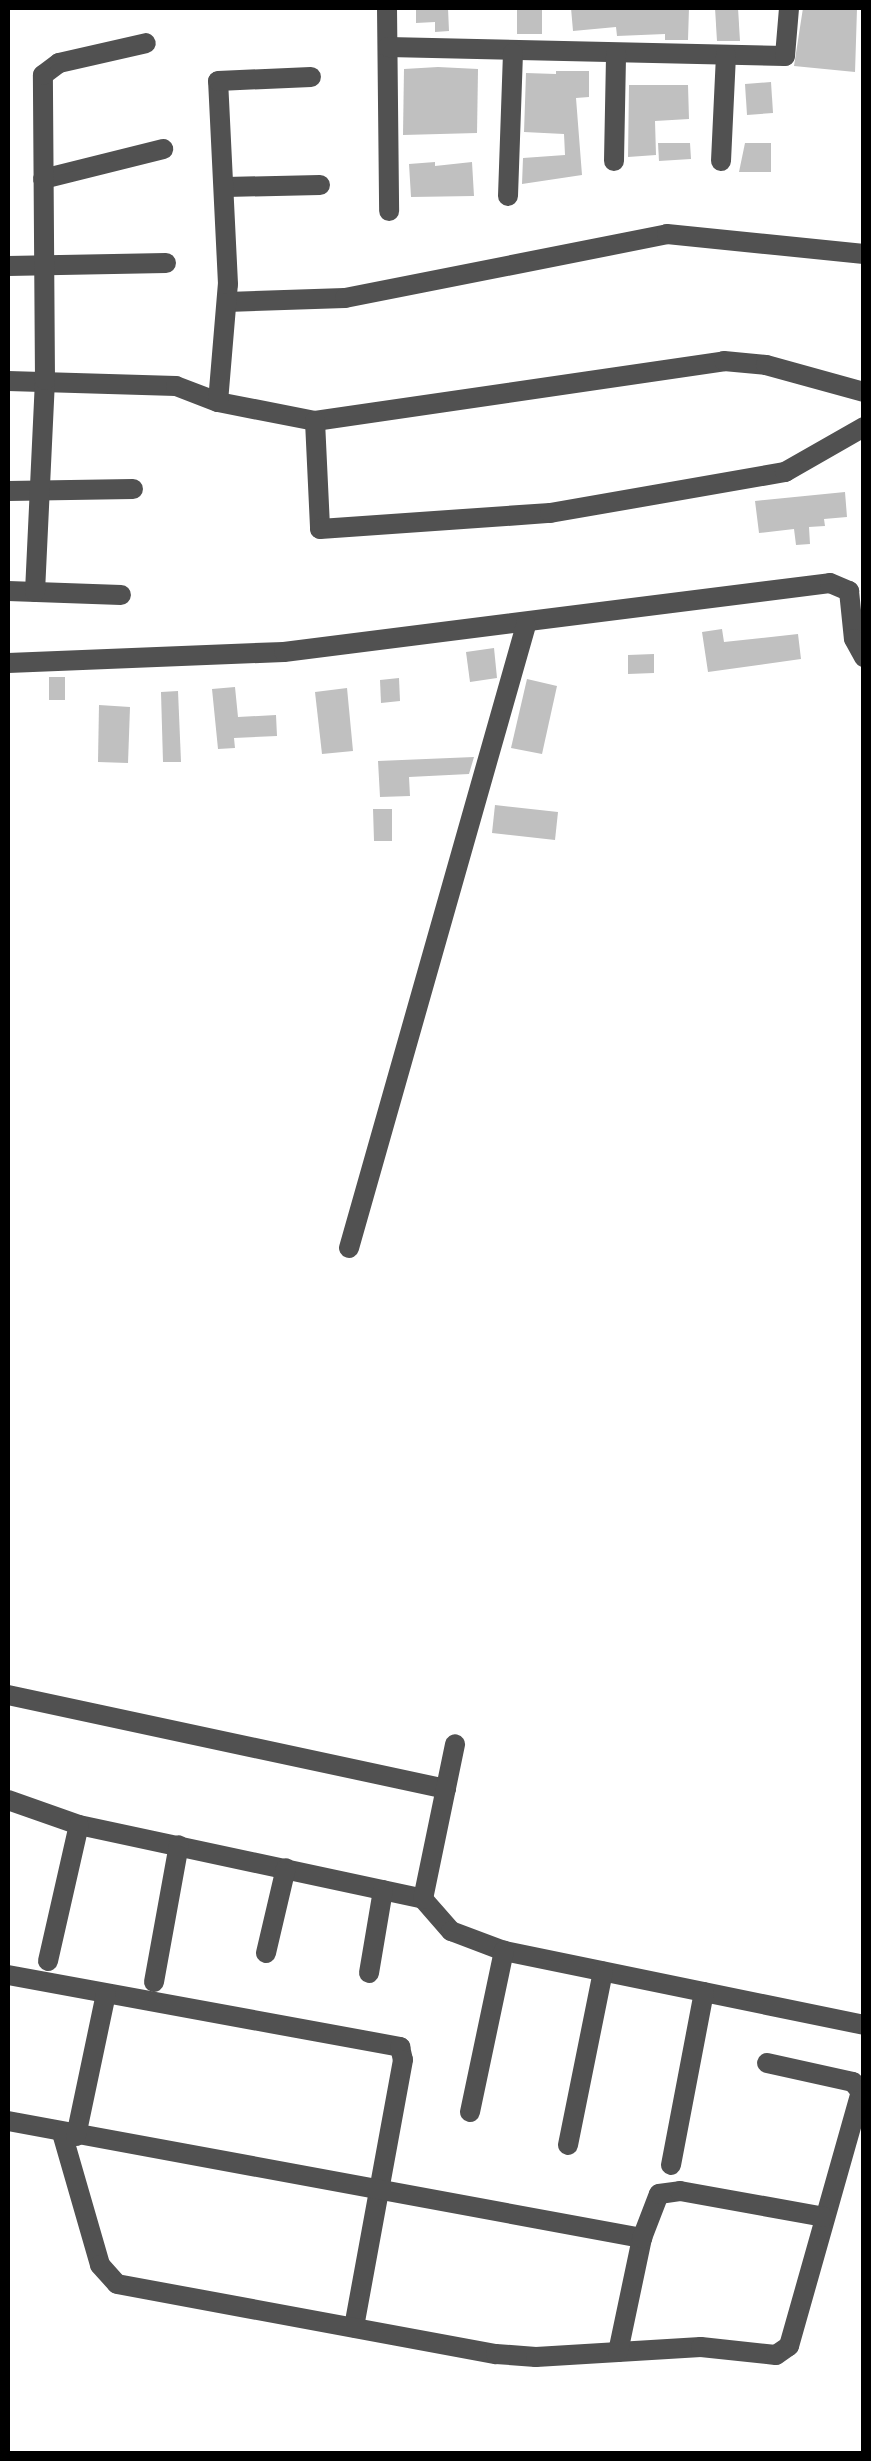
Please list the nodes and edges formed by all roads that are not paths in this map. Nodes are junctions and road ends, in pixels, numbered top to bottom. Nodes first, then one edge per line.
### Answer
1 (387, 8) edge
2 (789, 8) edge
3 (146, 43) dead end
4 (388, 47) junction
5 (513, 53) junction
6 (616, 54) junction
7 (726, 55) junction
8 (312, 77) dead end
9 (163, 149) dead end
10 (614, 161) dead end
11 (721, 161) dead end
12 (43, 179) junction
13 (320, 185) dead end
14 (226, 187) junction
15 (508, 196) dead end
16 (389, 211) dead end
17 (864, 254) edge
18 (166, 263) dead end
19 (42, 265) junction
20 (8, 266) edge
21 (226, 302) junction
22 (45, 380) junction
23 (8, 381) edge
24 (864, 392) edge
25 (218, 402) junction
26 (314, 420) junction
27 (864, 427) edge
28 (133, 489) dead end
29 (42, 490) junction
30 (8, 491) edge
31 (8, 592) edge
32 (35, 592) junction
33 (120, 594) dead end
34 (526, 625) junction
35 (864, 657) edge
36 (8, 663) edge
37 (348, 1248) dead end
38 (8, 1695) edge
39 (456, 1744) dead end
40 (446, 1789) junction
41 (8, 1800) edge
42 (78, 1825) junction
43 (179, 1845) junction
44 (286, 1868) junction
45 (383, 1890) junction
46 (423, 1899) junction
47 (504, 1950) junction
48 (266, 1953) dead end
49 (48, 1961) dead end
50 (603, 1971) junction
51 (369, 1973) dead end
52 (8, 1974) edge
53 (154, 1982) dead end
54 (704, 1992) junction
55 (106, 1994) junction
56 (864, 2025) edge
57 (768, 2062) dead end
58 (470, 2112) dead end
59 (8, 2120) edge
60 (69, 2134) junction
61 (568, 2145) dead end
62 (671, 2165) dead end
63 (377, 2190) junction
64 (824, 2217) junction
65 (642, 2238) junction
66 (354, 2328) junction
67 (618, 2352) junction

1 - 4 street
2 - 7 street
3 - 12 street
4 - 5 street
4 - 16 street
5 - 6 street
5 - 15 street
6 - 7 street
6 - 10 street
7 - 11 street
8 - 14 street
9 - 12 street
12 - 19 street
13 - 14 street
14 - 21 street
17 - 21 street
18 - 19 street
19 - 20 street
19 - 22 street
21 - 25 street
22 - 23 street
22 - 25 street
22 - 29 street
24 - 26 street
25 - 26 street
26 - 27 street
28 - 29 street
29 - 30 street
29 - 32 street
31 - 32 street
32 - 33 street
34 - 35 street
34 - 36 street
34 - 37 street
38 - 40 street
39 - 40 street
40 - 46 street
41 - 42 street
42 - 43 street
42 - 49 street
43 - 44 street
43 - 53 street
44 - 45 street
44 - 48 street
45 - 46 street
45 - 51 street
46 - 47 street
47 - 50 street
47 - 58 street
50 - 54 street
50 - 61 street
52 - 55 street
54 - 56 street
54 - 62 street
55 - 60 street
55 - 63 street
57 - 64 street
59 - 60 street
60 - 63 street
60 - 66 street
63 - 65 street
63 - 66 street
64 - 65 street
64 - 67 street
65 - 67 street
66 - 67 street

